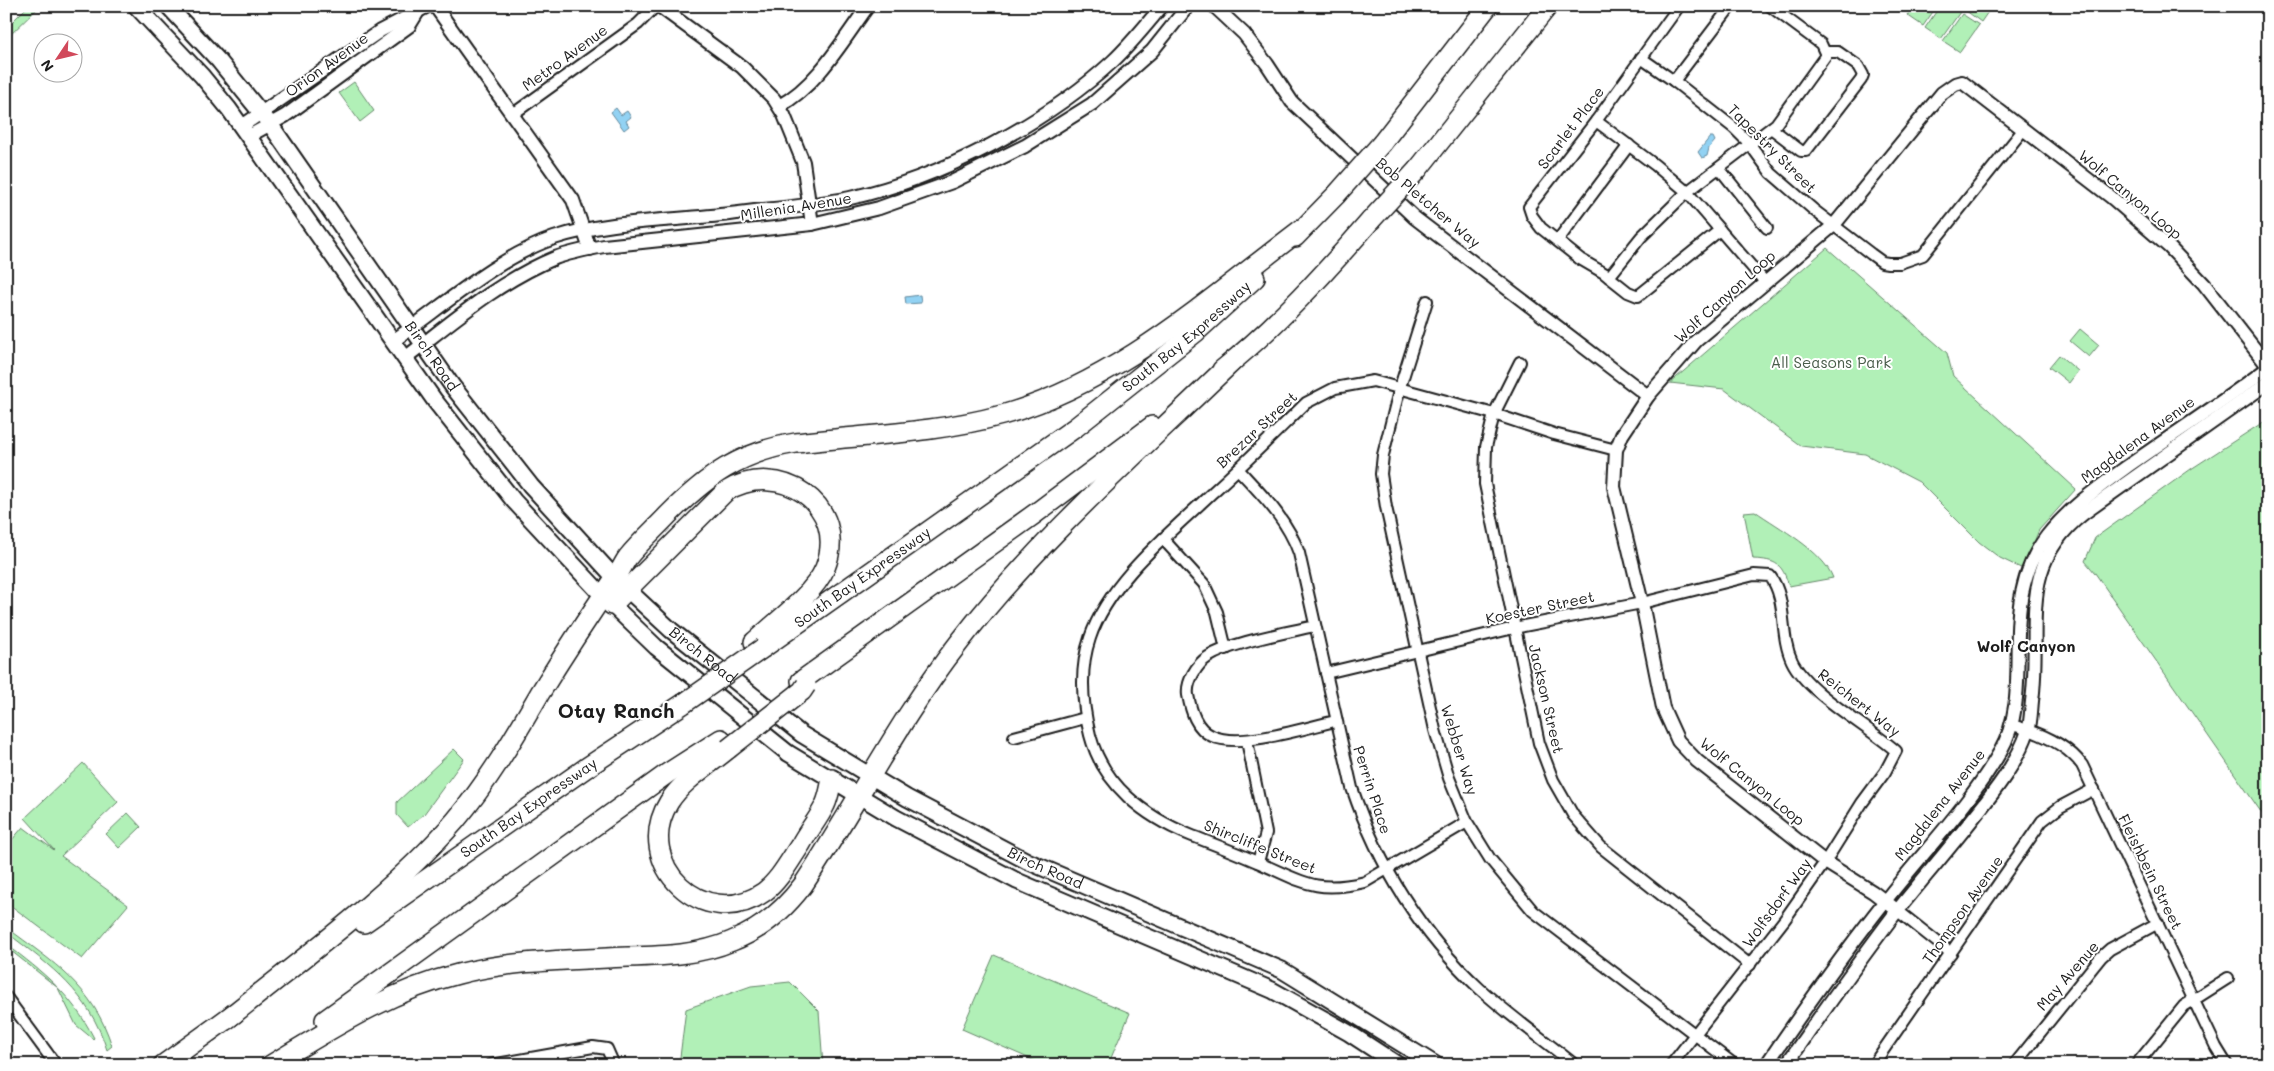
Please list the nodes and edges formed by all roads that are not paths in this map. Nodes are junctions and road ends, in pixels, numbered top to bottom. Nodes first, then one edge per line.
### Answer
1 (136, 6) edge
2 (168, 6) edge
3 (435, 6) edge
4 (657, 6) edge
5 (868, 6) edge
6 (1162, 6) edge
7 (1188, 6) edge
8 (1214, 6) edge
9 (1488, 6) edge
10 (1548, 6) edge
11 (1679, 6) edge
12 (1731, 6) edge
13 (1770, 6) edge
14 (422, 9) edge
15 (1825, 52) junction
16 (1641, 58) junction
17 (1674, 81) junction
18 (779, 106) junction
19 (513, 114) junction
20 (266, 119) junction
21 (1034, 120) junction
22 (1596, 121) junction
23 (1771, 128) junction
24 (2023, 130) junction
25 (245, 131) junction
26 (1044, 135) junction
27 (1749, 143) junction
28 (1629, 145) junction
29 (1719, 168) junction
30 (1686, 192) junction
31 (810, 204) junction
32 (812, 224) junction
33 (1834, 225) junction
34 (1304, 228) junction
35 (1767, 228) dead end
36 (584, 230) junction
37 (1720, 230) junction
38 (1558, 240) junction
39 (590, 249) junction
40 (1609, 277) junction
41 (1765, 282) junction
42 (1427, 301) dead end
43 (412, 328) junction
44 (393, 340) junction
45 (423, 344) junction
46 (405, 358) junction
47 (1232, 362) junction
48 (1520, 362) dead end
49 (2268, 367) edge
50 (2268, 383) edge
51 (1400, 387) junction
52 (1648, 396) junction
53 (1494, 414) junction
54 (1616, 450) junction
55 (1238, 469) junction
56 (1163, 539) junction
57 (1761, 575) joint
58 (621, 583) junction
59 (607, 600) junction
60 (1642, 603) junction
61 (1314, 626) junction
62 (1514, 628) junction
63 (758, 646) junction
64 (1226, 648) junction
65 (1418, 650) junction
66 (1326, 673) junction
67 (1085, 718) junction
68 (1335, 721) junction
69 (2012, 725) junction
70 (2028, 730) junction
71 (1014, 737) dead end
72 (1248, 740) junction
73 (725, 744) junction
74 (1896, 751) joint
75 (871, 777) junction
76 (832, 779) junction
77 (2094, 789) junction
78 (859, 796) junction
79 (1467, 822) junction
80 (1258, 862) junction
81 (1825, 862) junction
82 (1387, 870) junction
83 (1885, 901) junction
84 (1898, 911) junction
85 (2158, 924) junction
86 (1951, 953) junction
87 (1750, 965) junction
88 (2228, 978) dead end
89 (6, 996) edge
90 (2196, 1000) junction
91 (226, 1020) junction
92 (1694, 1033) junction
93 (56, 1065) edge
94 (163, 1065) edge
95 (263, 1065) edge
96 (271, 1065) edge
97 (491, 1065) edge
98 (614, 1065) edge
99 (1398, 1065) edge
100 (1436, 1065) edge
101 (1576, 1065) edge
102 (1670, 1065) edge
103 (1735, 1065) edge
104 (1766, 1065) edge
105 (1786, 1065) edge
106 (1873, 1065) edge
107 (2014, 1065) edge
108 (2136, 1065) edge
109 (2227, 1065) edge

1 - 25 main road, Birch Road
2 - 20 main road, Birch Road
3 - 19 street
4 - 18 street
4 - 19 street, Metro Avenue
5 - 18 street
6 - 21 street, Millenia Avenue
7 - 26 street, Millenia Avenue
8 - 52 street, Bob Pletcher Way
9 - 34 highway, South Bay Expressway, bridge
10 - 47 highway, bridge
11 - 16 street, Scarlet Place
12 - 17 street
13 - 15 street
14 - 20 street, Orion Avenue
15 - 23 street
15 - 23 street
16 - 17 street, Tapestry Street
16 - 22 street, Scarlet Place
17 - 27 street, Tapestry Street
18 - 31 street
19 - 36 street
20 - 25 street, Orion Avenue
20 - 43 main road, Birch Road
21 - 26 street
21 - 31 street, Millenia Avenue
22 - 28 street
22 - 38 street, Scarlet Place
23 - 27 street
24 - 33 street, Tapestry Street
24 - 33 street, Wolf Canyon Loop
24 - 49 street, Wolf Canyon Loop
25 - 44 main road, Birch Road
26 - 32 street, Millenia Avenue
27 - 29 street
27 - 33 street, Tapestry Street
28 - 30 street
28 - 38 street
29 - 30 street
29 - 35 street
30 - 37 street
30 - 40 street
31 - 32 street
31 - 36 street, Millenia Avenue
32 - 39 street, Millenia Avenue
33 - 41 street, Wolf Canyon Loop
34 - 58 highway
34 - 63 highway, South Bay Expressway
36 - 39 street
36 - 43 street, Millenia Avenue
37 - 40 street, Scarlet Place
37 - 41 street
38 - 40 street, Scarlet Place
39 - 45 street, Millenia Avenue
41 - 52 street, Wolf Canyon Loop
42 - 51 street, Webber Way
43 - 44 street, Millenia Avenue
43 - 45 main road, Birch Road
44 - 46 main road, Birch Road
45 - 46 street, Millenia Avenue
45 - 58 main road, Birch Road
46 - 59 main road, Birch Road
47 - 73 highway, bridge
47 - 75 highway
48 - 53 street, Jackson Street
49 - 69 street, Magdalena Avenue
50 - 70 street, Magdalena Avenue
51 - 53 street, Brezar Street
51 - 55 street, Brezar Street
51 - 65 street, Webber Way
52 - 54 street, Wolf Canyon Loop
53 - 54 street, Brezar Street
53 - 62 street, Jackson Street
54 - 60 street, Wolf Canyon Loop
55 - 56 street, Brezar Street
55 - 61 street, Perrin Place
56 - 64 street
56 - 67 street, Brezar Street
57 - 60 street, Koester Street
57 - 74 street, Reichert Way
58 - 59 highway
58 - 63 highway
58 - 75 main road, Birch Road
59 - 76 main road, Birch Road
59 - 91 highway
60 - 62 street, Koester Street
60 - 81 street, Wolf Canyon Loop
61 - 64 street
61 - 66 street, Perrin Place
62 - 65 street, Koester Street
62 - 87 street, Jackson Street
63 - 91 highway, South Bay Expressway, bridge
64 - 72 street
65 - 66 street, Koester Street
65 - 79 street, Webber Way
66 - 68 street, Perrin Place
67 - 71 street
67 - 80 street, Shircliffe Street
68 - 72 street
68 - 82 street, Perrin Place
69 - 70 street, Fleishbein Street
69 - 83 street, Magdalena Avenue
70 - 77 street, Fleishbein Street
70 - 84 street, Magdalena Avenue
72 - 80 street
73 - 76 highway
73 - 95 highway
74 - 81 street, Wolfsdorf Way
75 - 78 highway
75 - 100 main road, Birch Road
76 - 78 main road, Birch Road
77 - 85 street, Fleishbein Street
77 - 86 street, Thompson Avenue
78 - 96 highway
78 - 99 main road, Birch Road
79 - 82 street, Shircliffe Street
79 - 92 street, Webber Way
80 - 82 street, Shircliffe Street
81 - 83 street, Wolf Canyon Loop
81 - 87 street, Wolfsdorf Way
82 - 101 street, Perrin Place
83 - 84 street, Wolf Canyon Loop
83 - 104 street, Magdalena Avenue
84 - 86 street, Wolf Canyon Loop
84 - 105 street, Magdalena Avenue
85 - 90 street, Fleishbein Street
85 - 107 street, May Avenue
86 - 106 street, Thompson Avenue
87 - 92 street, Wolfsdorf Way
88 - 90 street
89 - 93 street
90 - 108 street
90 - 109 street, Fleishbein Street
91 - 94 highway, South Bay Expressway
92 - 102 street, Wolfsdorf Way
92 - 103 street, Webber Way
97 - 98 street

